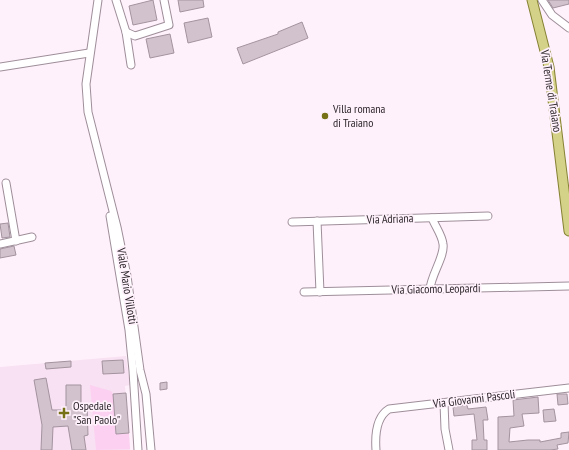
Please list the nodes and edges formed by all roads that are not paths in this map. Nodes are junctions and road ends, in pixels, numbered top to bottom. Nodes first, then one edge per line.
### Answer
1 (98, 0) edge
2 (116, 0) edge
3 (164, 0) edge
4 (532, 0) edge
5 (542, 0) edge
6 (569, 28) edge
7 (126, 32) junction
8 (90, 53) junction
9 (131, 65) dead end
10 (0, 68) edge
11 (6, 183) dead end
12 (105, 183) junction
13 (488, 216) dead end
14 (432, 218) junction
15 (317, 221) junction
16 (292, 222) dead end
17 (569, 231) edge
18 (32, 237) dead end
19 (16, 241) junction
20 (0, 244) edge
21 (569, 286) edge
22 (430, 289) junction
23 (304, 292) dead end
24 (320, 292) junction
25 (569, 388) edge
26 (145, 389) junction
27 (134, 390) junction
28 (444, 403) junction
29 (138, 450) edge
30 (151, 450) edge
31 (376, 450) edge
32 (449, 450) edge

1 - 8 street, Viale Mario Villotti
2 - 7 street
3 - 7 street
4 - 17 main road, Via Terme di Traiano
5 - 6 street
7 - 9 street
8 - 10 street
8 - 12 street, Viale Mario Villotti
11 - 19 street
12 - 26 street, Viale Mario Villotti
12 - 27 street, Viale Mario Villotti
13 - 14 street, Via Adriana
14 - 15 street, Via Adriana
14 - 22 street
15 - 16 street, Via Adriana
15 - 24 street
18 - 19 street
19 - 20 street
21 - 22 street, Via Giacomo Leopardi
22 - 24 street, Via Giacomo Leopardi
23 - 24 street, Via Giacomo Leopardi
25 - 28 street, Via Giovanni Pascoli
26 - 27 street
26 - 30 street, Viale Mario Villotti
27 - 29 street, Viale Mario Villotti
28 - 31 street, Via Giovanni Pascoli
28 - 32 street

